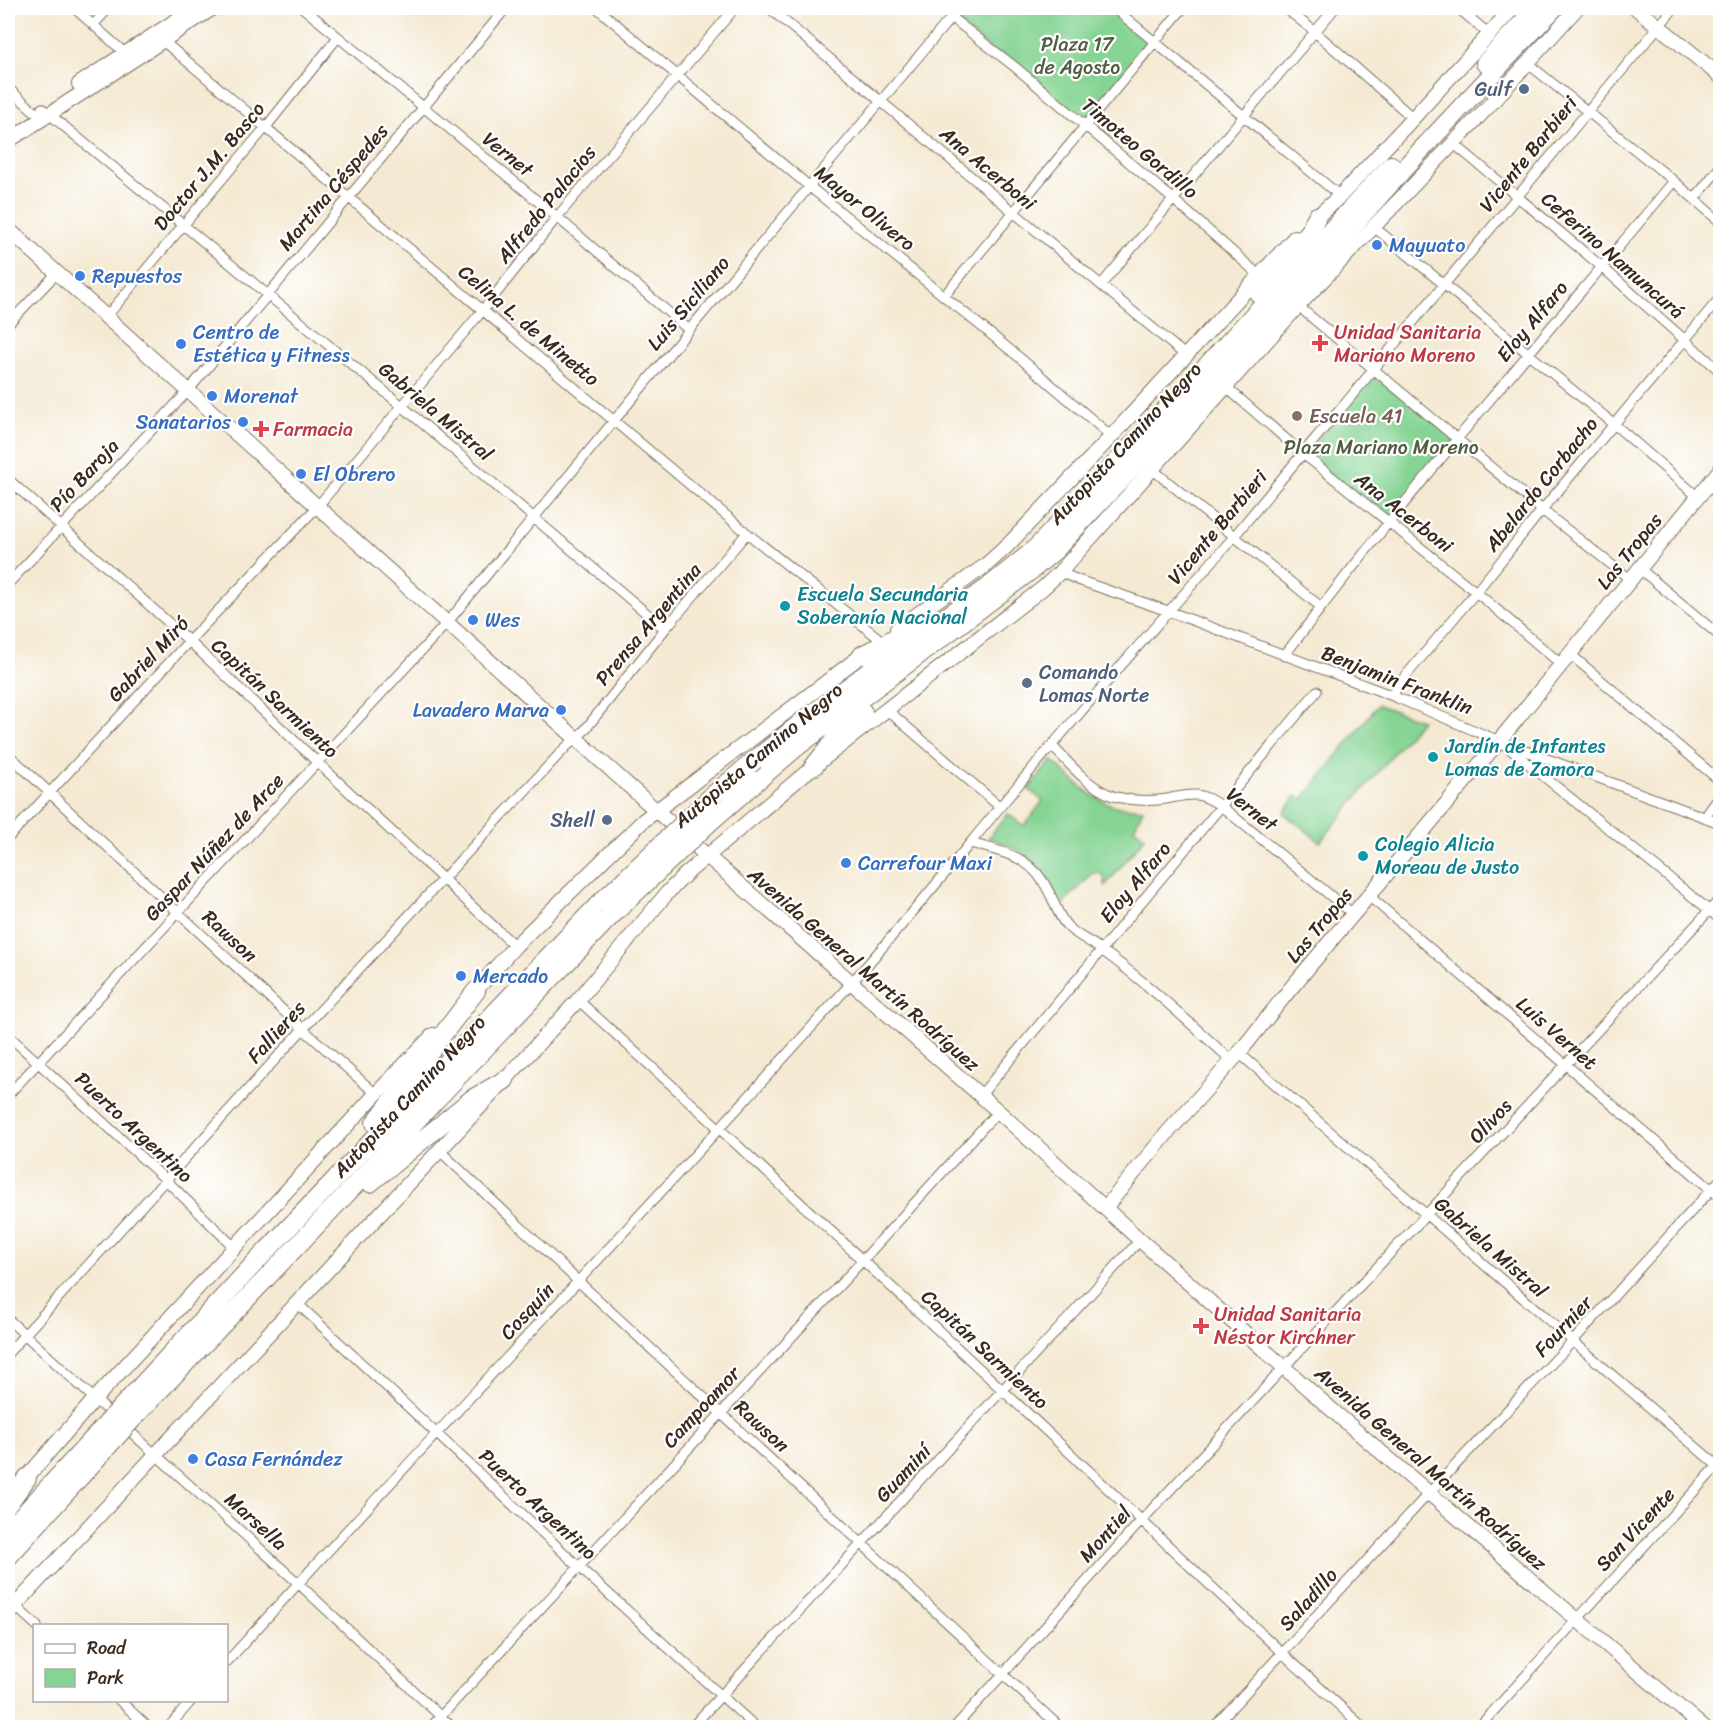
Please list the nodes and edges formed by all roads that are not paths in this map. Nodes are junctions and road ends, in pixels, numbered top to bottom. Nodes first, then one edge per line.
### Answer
1 (74, 8) edge
2 (109, 8) edge
3 (195, 8) edge
4 (213, 8) edge
5 (303, 8) edge
6 (506, 8) edge
7 (597, 8) edge
8 (735, 8) edge
9 (768, 8) edge
10 (939, 8) edge
11 (959, 8) edge
12 (1114, 8) edge
13 (1183, 8) edge
14 (1285, 8) edge
15 (1335, 8) edge
16 (1458, 8) edge
17 (1514, 8) edge
18 (1536, 8) edge
19 (1554, 8) edge
20 (1577, 8) edge
21 (1636, 8) edge
22 (1674, 8) edge
23 (951, 17) junction
24 (94, 24) junction
25 (1658, 27) junction
26 (1314, 32) junction
27 (1489, 34) junction
28 (160, 36) junction
29 (338, 37) junction
30 (1154, 41) junction
31 (126, 58) junction
32 (1526, 62) junction
33 (677, 75) junction
34 (1720, 76) edge
35 (8, 88) edge
36 (880, 102) junction
37 (422, 107) junction
38 (1587, 111) junction
39 (42, 113) junction
40 (1244, 115) junction
41 (1413, 118) junction
42 (1084, 125) junction
43 (266, 127) junction
44 (8, 130) edge
45 (8, 141) edge
46 (1453, 143) junction
47 (1720, 167) edge
48 (1674, 180) junction
49 (810, 187) junction
50 (1340, 196) junction
51 (1518, 197) junction
52 (349, 198) junction
53 (1695, 198) junction
54 (1174, 200) junction
55 (1013, 212) junction
56 (1317, 216) junction
57 (557, 217) junction
58 (1720, 222) edge
59 (183, 224) junction
60 (1374, 227) junction
61 (8, 229) edge
62 (1602, 267) junction
63 (57, 273) junction
64 (1259, 275) junction
65 (1444, 284) junction
66 (1101, 285) junction
67 (267, 294) junction
68 (944, 296) junction
69 (1720, 298) edge
70 (1298, 306) junction
71 (483, 310) junction
72 (106, 317) junction
73 (8, 324) edge
74 (689, 330) junction
75 (1685, 341) junction
76 (1528, 353) junction
77 (1185, 355) junction
78 (1373, 368) junction
79 (1720, 371) edge
80 (1201, 372) junction
81 (1226, 387) junction
82 (188, 391) junction
83 (402, 406) junction
84 (615, 422) junction
85 (1614, 424) junction
86 (1111, 436) junction
87 (1456, 439) junction
88 (1302, 453) junction
89 (1148, 462) junction
90 (1720, 470) edge
91 (8, 479) edge
92 (1708, 485) junction
93 (1720, 496) edge
94 (1698, 497) junction
95 (317, 507) junction
96 (1542, 510) junction
97 (535, 518) junction
98 (1389, 524) junction
99 (60, 527) junction
100 (747, 533) junction
101 (1234, 536) junction
102 (1034, 550) junction
103 (1060, 572) junction
104 (1636, 574) junction
105 (8, 584) edge
106 (1476, 592) junction
107 (991, 601) junction
108 (1321, 606) junction
109 (1168, 611) junction
110 (447, 623) junction
111 (665, 629) junction
112 (1720, 636) edge
113 (881, 640) junction
114 (189, 641) junction
115 (862, 655) junction
116 (1284, 656) junction
117 (1566, 659) junction
118 (1317, 691) dead end
119 (1393, 696) junction
120 (886, 709) junction
121 (576, 739) junction
122 (1499, 741) junction
123 (1052, 746) junction
124 (8, 754) edge
125 (317, 762) junction
126 (814, 766) junction
127 (1720, 781) edge
128 (50, 793) junction
129 (1720, 796) edge
130 (1221, 806) junction
131 (1000, 807) junction
132 (655, 810) junction
133 (1705, 817) junction
134 (1720, 823) edge
135 (8, 838) edge
136 (971, 843) junction
137 (706, 856) junction
138 (442, 879) junction
139 (1369, 896) junction
140 (1720, 899) edge
141 (1710, 910) junction
142 (603, 912) junction
143 (179, 913) junction
144 (1353, 914) junction
145 (1720, 919) edge
146 (516, 946) junction
147 (1101, 950) junction
148 (852, 983) junction
149 (476, 991) junction
150 (578, 1000) junction
151 (303, 1029) junction
152 (8, 1035) edge
153 (1236, 1057) junction
154 (38, 1063) junction
155 (1567, 1065) junction
156 (505, 1080) junction
157 (8, 1095) edge
158 (376, 1095) junction
159 (980, 1096) junction
160 (998, 1111) junction
161 (719, 1128) junction
162 (440, 1151) junction
163 (166, 1180) junction
164 (1720, 1180) edge
165 (1712, 1190) junction
166 (1720, 1197) edge
167 (1105, 1208) junction
168 (1426, 1215) junction
169 (311, 1232) junction
170 (1140, 1240) junction
171 (235, 1248) junction
172 (862, 1261) junction
173 (254, 1264) junction
174 (579, 1282) junction
175 (297, 1303) junction
176 (8, 1319) edge
177 (25, 1335) junction
178 (1574, 1341) junction
179 (8, 1353) edge
180 (1285, 1367) junction
181 (1003, 1390) junction
182 (94, 1400) junction
183 (133, 1406) junction
184 (721, 1412) junction
185 (437, 1434) junction
186 (104, 1438) junction
187 (155, 1454) junction
188 (1720, 1466) edge
189 (27, 1478) junction
190 (1429, 1493) junction
191 (8, 1498) edge
192 (8, 1504) edge
193 (1142, 1520) junction
194 (8, 1531) edge
195 (862, 1544) junction
196 (8, 1557) edge
197 (579, 1567) junction
198 (298, 1583) junction
199 (10, 1611) edge
200 (1577, 1619) junction
201 (33, 1624) edge
202 (1282, 1654) junction
203 (228, 1661) edge
204 (1004, 1674) junction
205 (722, 1695) junction
206 (120, 1702) edge
207 (191, 1702) edge
208 (440, 1716) junction
209 (149, 1728) edge
210 (168, 1728) edge
211 (430, 1728) edge
212 (453, 1728) edge
213 (691, 1728) edge
214 (757, 1728) edge
215 (954, 1728) edge
216 (1060, 1728) edge
217 (1213, 1728) edge
218 (1364, 1728) edge
219 (1478, 1728) edge
220 (1704, 1728) edge

1 - 24 street
2 - 24 street
3 - 28 street
4 - 28 street
5 - 29 street, Vernet
6 - 37 street, Martina Céspedes
7 - 33 street, Mayor Olivero
8 - 33 street, Alfredo Palacios
9 - 36 street, Ana Acerboni
10 - 23 street, Timoteo Gordillo
11 - 23 street, Luis Siciliano
12 - 30 street
13 - 30 street
14 - 26 street
15 - 26 street
16 - 27 street
17 - 27 street
18 - 80 highway, Autopista Camino Negro
19 - 89 highway, Autopista Camino Negro
20 - 32 street
21 - 25 street
22 - 25 street, Vicente Barbieri
23 - 36 street, Luis Siciliano
23 - 42 street, Timoteo Gordillo
24 - 31 street
25 - 34 street
25 - 38 street, Vicente Barbieri
26 - 40 street
26 - 41 street
27 - 41 street
28 - 31 street
28 - 43 street, Celina L. de Minetto
29 - 37 street, Vernet
29 - 43 street, Doctor J.M. Basco
30 - 40 street
30 - 42 street
31 - 39 street
32 - 38 street
32 - 46 street
33 - 49 street, Mayor Olivero
33 - 57 street, Alfredo Palacios
35 - 39 street, Gabriela Mistral
36 - 49 street, Luis Siciliano
36 - 55 street, Ana Acerboni
37 - 52 street, Martina Céspedes
37 - 57 street, Vernet
38 - 48 street
38 - 51 street, Vicente Barbieri
39 - 44 street
39 - 45 street
39 - 59 street, Gabriela Mistral
40 - 50 street
40 - 54 street
41 - 50 street
42 - 54 street, Timoteo Gordillo
42 - 55 street
43 - 52 street, Celina L. de Minetto
43 - 59 street, Doctor J.M. Basco
46 - 51 street, Ceferino Namuncurá
46 - 60 street
47 - 53 street
48 - 53 street
48 - 62 street, Eloy Alfaro
49 - 68 street, Mayor Olivero
49 - 74 street, Luis Siciliano
50 - 56 street
51 - 62 street, Ceferino Namuncurá
51 - 65 street, Vicente Barbieri
52 - 67 street, Martina Céspedes
52 - 71 street, Celina L. de Minetto
53 - 58 street
54 - 64 street, Timoteo Gordillo
54 - 66 street
55 - 66 street, Ana Acerboni
55 - 68 street
56 - 64 street
56 - 80 highway
57 - 71 street, Alfredo Palacios
57 - 74 street, Vernet
59 - 67 street, Gabriela Mistral
59 - 72 street, Doctor J.M. Basco
60 - 65 street
60 - 70 street
61 - 63 street, Avenida General Martín Rodríguez
62 - 75 street, Ceferino Namuncurá
62 - 76 street, Eloy Alfaro
63 - 72 street, Avenida General Martín Rodríguez
63 - 73 street
64 - 77 street
65 - 76 street
65 - 78 street, Vicente Barbieri
66 - 77 street, Ana Acerboni
67 - 82 street, Martina Céspedes
67 - 83 street, Gabriela Mistral
68 - 86 street, Mayor Olivero
69 - 75 street, Abelardo Corbacho
70 - 78 street
70 - 81 street
71 - 83 street, Alfredo Palacios
71 - 84 street, Celina L. de Minetto
72 - 82 street, Avenida General Martín Rodríguez
74 - 84 street, Luis Siciliano
75 - 79 street, Ceferino Namuncurá
75 - 85 street, Abelardo Corbacho
76 - 85 street
76 - 87 street, Eloy Alfaro
77 - 86 street
78 - 87 street
78 - 88 street, Vicente Barbieri
80 - 102 highway, Autopista Camino Negro
81 - 88 street, Ana Acerboni
81 - 89 highway
82 - 95 street, Avenida General Martín Rodríguez
82 - 99 street, Pío Baroja
83 - 95 street, Alfredo Palacios
83 - 97 street, Gabriela Mistral
84 - 97 street, Luis Siciliano
84 - 100 street, Celina L. de Minetto
85 - 94 street
85 - 96 street, Abelardo Corbacho
86 - 113 street
87 - 96 street
87 - 98 street, Eloy Alfaro
88 - 98 street, Ana Acerboni
88 - 101 street, Vicente Barbieri
89 - 101 street
89 - 103 street
89 - 107 highway, Autopista Camino Negro
90 - 92 street, Las Tropas
91 - 99 street, Capitán Sarmiento
92 - 93 street
92 - 94 street, Las Tropas
94 - 104 street, Las Tropas
95 - 110 street, Avenida General Martín Rodríguez
95 - 114 street, Gabriel Miró
96 - 104 street
96 - 106 street, Abelardo Corbacho
97 - 110 street, Luis Siciliano
97 - 111 street, Gabriela Mistral
98 - 106 street, Ana Acerboni
98 - 108 street, Eloy Alfaro
99 - 105 street, Pío Baroja
99 - 114 street, Capitán Sarmiento
100 - 111 street, Prensa Argentina
100 - 113 street, Celina L. de Minetto
101 - 108 street
101 - 109 street, Vicente Barbieri
102 - 115 highway
102 - 142 highway, Autopista Camino Negro, bridge
103 - 109 street, Benjamin Franklin
103 - 120 street
104 - 112 street
104 - 117 street, Las Tropas
106 - 117 street, Ana Acerboni
106 - 119 street, Abelardo Corbacho
107 - 126 highway
107 - 142 highway, Autopista Camino Negro, bridge
108 - 116 street, Eloy Alfaro
109 - 116 street, Benjamin Franklin
109 - 123 street, Vicente Barbieri
110 - 121 street, Avenida General Martín Rodríguez
110 - 125 street, Gaspar Núñez de Arce
111 - 121 street, Prensa Argentina
113 - 115 street
114 - 125 street, Capitán Sarmiento
114 - 128 street, Gabriel Miró
115 - 132 street
116 - 119 street, Benjamin Franklin
117 - 122 street, Las Tropas
117 - 127 street, Ana Acerboni
118 - 130 street, Eloy Alfaro
119 - 122 street, Benjamin Franklin
120 - 126 street
120 - 131 street
121 - 132 street, Avenida General Martín Rodríguez
121 - 138 street, Fallieres
122 - 133 street, Benjamin Franklin
122 - 139 street, Las Tropas
122 - 141 street
123 - 130 street, Vernet
123 - 131 street, Vicente Barbieri
124 - 128 street, Rawson
125 - 138 street, Capitán Sarmiento
125 - 143 street, Gaspar Núñez de Arce
126 - 137 street
128 - 135 street, Gabriel Miró
128 - 143 street, Rawson
129 - 133 street
130 - 144 street, Vernet
130 - 147 street, Eloy Alfaro
131 - 136 street, Vicente Barbieri
132 - 137 street, Avenida General Martín Rodríguez
132 - 146 street
133 - 134 street, Benjamin Franklin
136 - 147 street, Gabriela Mistral
136 - 148 street, Vicente Barbieri
137 - 148 street, Avenida General Martín Rodríguez
137 - 150 street
138 - 146 street, Capitán Sarmiento
138 - 151 street, Fallieres
139 - 144 street, Las Tropas
139 - 155 street, Luis Vernet
140 - 141 street, Olivos
141 - 145 street
141 - 155 street, Olivos
142 - 169 highway, Autopista Camino Negro
142 - 173 highway, Autopista Camino Negro
143 - 151 street, Rawson
143 - 154 street, Gaspar Núñez de Arce
144 - 153 street, Las Tropas
146 - 149 street
147 - 153 street, Gabriela Mistral
147 - 159 street, Eloy Alfaro
148 - 159 street, Avenida General Martín Rodríguez
148 - 161 street, Cosquín
149 - 158 street
149 - 173 highway
150 - 156 street
150 - 161 street, Capitán Sarmiento
151 - 158 street, Rawson
151 - 163 street, Fallieres
152 - 154 street, Puerto Argentino
153 - 167 street, Las Tropas
153 - 168 street, Gabriela Mistral
154 - 157 street, Gaspar Núñez de Arce
154 - 163 street, Puerto Argentino
155 - 165 street, Luis Vernet
155 - 168 street, Olivos
156 - 162 street
156 - 169 highway
158 - 171 street
159 - 160 street, Avenida General Martín Rodríguez
160 - 167 street, Avenida General Martín Rodríguez
160 - 172 street, Campoamor
161 - 172 street, Capitán Sarmiento
161 - 174 street, Cosquín
162 - 174 street, Rawson
162 - 175 street
163 - 171 street, Puerto Argentino
163 - 177 street, Fallieres
164 - 165 street, Fournier
165 - 166 street, Luis Vernet
165 - 178 street, Fournier
167 - 170 street, Avenida General Martín Rodríguez
168 - 178 street, Gabriela Mistral
168 - 180 street, Olivos
169 - 183 highway, Autopista Camino Negro
170 - 180 street, Avenida General Martín Rodríguez
170 - 181 street, Guaminí
171 - 182 street
172 - 181 street, Capitán Sarmiento
172 - 184 street, Campoamor
173 - 183 highway, Autopista Camino Negro
174 - 184 street, Rawson
174 - 185 street, Cosquín
175 - 185 street, Puerto Argentino
175 - 187 street
176 - 177 street, Marsella
177 - 179 street, Fallieres
177 - 182 street, Marsella
178 - 188 street, Gabriela Mistral
178 - 190 street, Fournier
180 - 190 street, Avenida General Martín Rodríguez
180 - 193 street, Montiel
181 - 193 street, Capitán Sarmiento
181 - 195 street, Guaminí
182 - 187 street, Marsella
182 - 189 street
183 - 186 highway, Autopista Camino Negro, bridge
184 - 195 street, Rawson
184 - 197 street, Campoamor
185 - 197 street, Puerto Argentino
185 - 198 street, Cosquín
186 - 194 highway, Autopista Camino Negro
186 - 196 highway, Autopista Camino Negro
187 - 198 street, Marsella
187 - 199 street
188 - 200 street, San Vicente
189 - 191 street
189 - 192 highway
190 - 200 street, Avenida General Martín Rodríguez
190 - 202 street, Saladillo
193 - 202 street, Capitán Sarmiento
193 - 204 street, Montiel
195 - 204 street, Rawson
195 - 205 street, Guaminí
197 - 205 street, Puerto Argentino
197 - 208 street, Campoamor
198 - 203 street, Cosquín
198 - 208 street, Marsella
199 - 201 street
200 - 219 street, San Vicente
200 - 220 street, Avenida General Martín Rodríguez
202 - 217 street, Saladillo
202 - 218 street, Capitán Sarmiento
204 - 215 street, Montiel
204 - 216 street, Rawson
205 - 213 street, Guaminí
205 - 214 street, Puerto Argentino
206 - 209 street
207 - 210 street
208 - 211 street, Campoamor
208 - 212 street, Marsella

